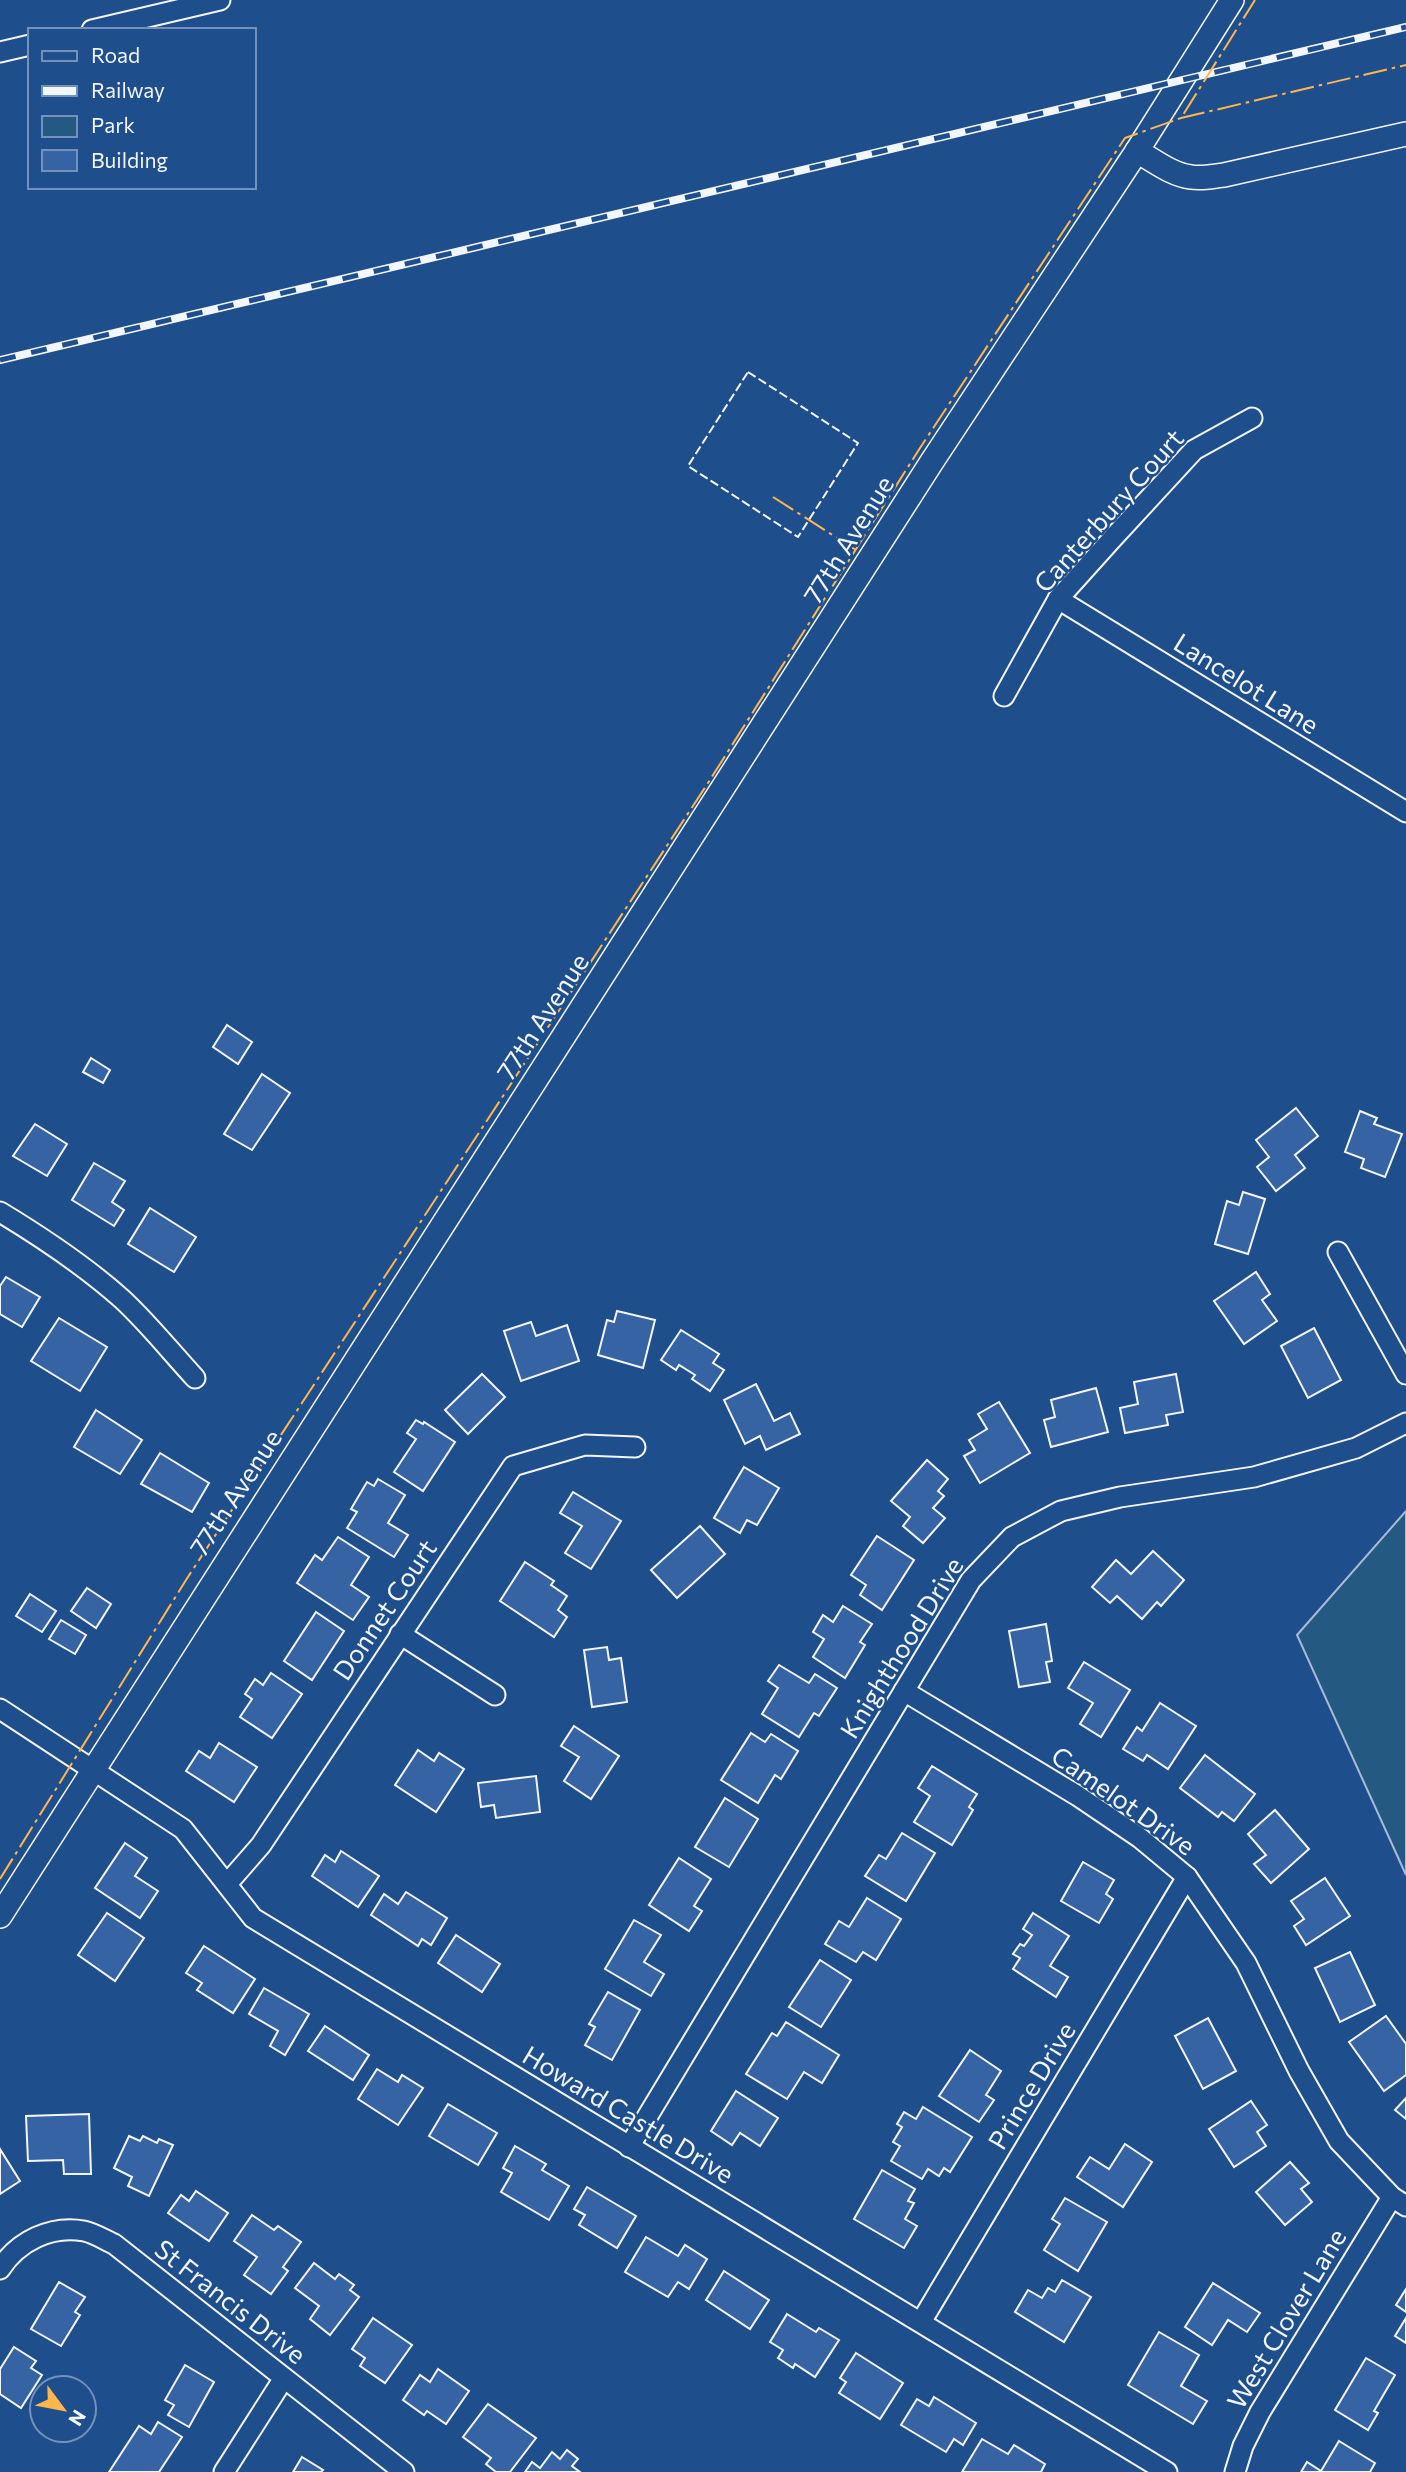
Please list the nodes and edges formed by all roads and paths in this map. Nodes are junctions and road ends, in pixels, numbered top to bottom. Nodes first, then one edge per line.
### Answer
1 (220, 0) edge
2 (1232, 0) edge
3 (137, 9) edge
4 (96, 28) edge
5 (28, 45) edge
6 (0, 52) edge
7 (1406, 134) edge
8 (1137, 151) junction
9 (1252, 418) dead end
10 (1058, 599) junction
11 (1004, 696) dead end
12 (1406, 812) edge
13 (0, 1212) edge
14 (1338, 1252) dead end
15 (1406, 1374) edge
16 (195, 1378) dead end
17 (1406, 1423) edge
18 (635, 1447) dead end
19 (400, 1634) junction
20 (904, 1690) junction
21 (495, 1695) dead end
22 (0, 1709) edge
23 (92, 1769) junction
24 (1187, 1877) junction
25 (227, 1884) junction
26 (0, 1916) edge
27 (629, 2147) junction
28 (1399, 2202) edge
29 (4, 2262) edge
30 (921, 2322) junction
31 (284, 2378) junction
32 (224, 2472) edge
33 (404, 2472) edge
34 (1167, 2472) edge
35 (1235, 2472) edge

1 - 3 street
2 - 8 street, 77th Avenue
3 - 4 street
5 - 6 street
7 - 8 street
8 - 23 street, 77th Avenue
9 - 10 street, Canterbury Court
10 - 11 street, Canterbury Court
10 - 12 street, Lancelot Lane
13 - 16 street
14 - 15 street
17 - 20 street, Knighthood Drive
18 - 19 street, Donnet Court
19 - 21 street
19 - 25 street, Donnet Court
20 - 24 street, Camelot Drive
20 - 27 street, Knighthood Drive
22 - 23 street, Howard Castle Drive
23 - 25 street, Howard Castle Drive
23 - 26 street, 77th Avenue
24 - 28 street, Camelot Drive
24 - 30 street, Prince Drive
25 - 27 street, Howard Castle Drive
27 - 30 street, Howard Castle Drive
28 - 35 street, West Clover Lane
29 - 31 street, St Francis Drive
30 - 34 street, Howard Castle Drive
31 - 32 street
31 - 33 street, St Francis Drive

